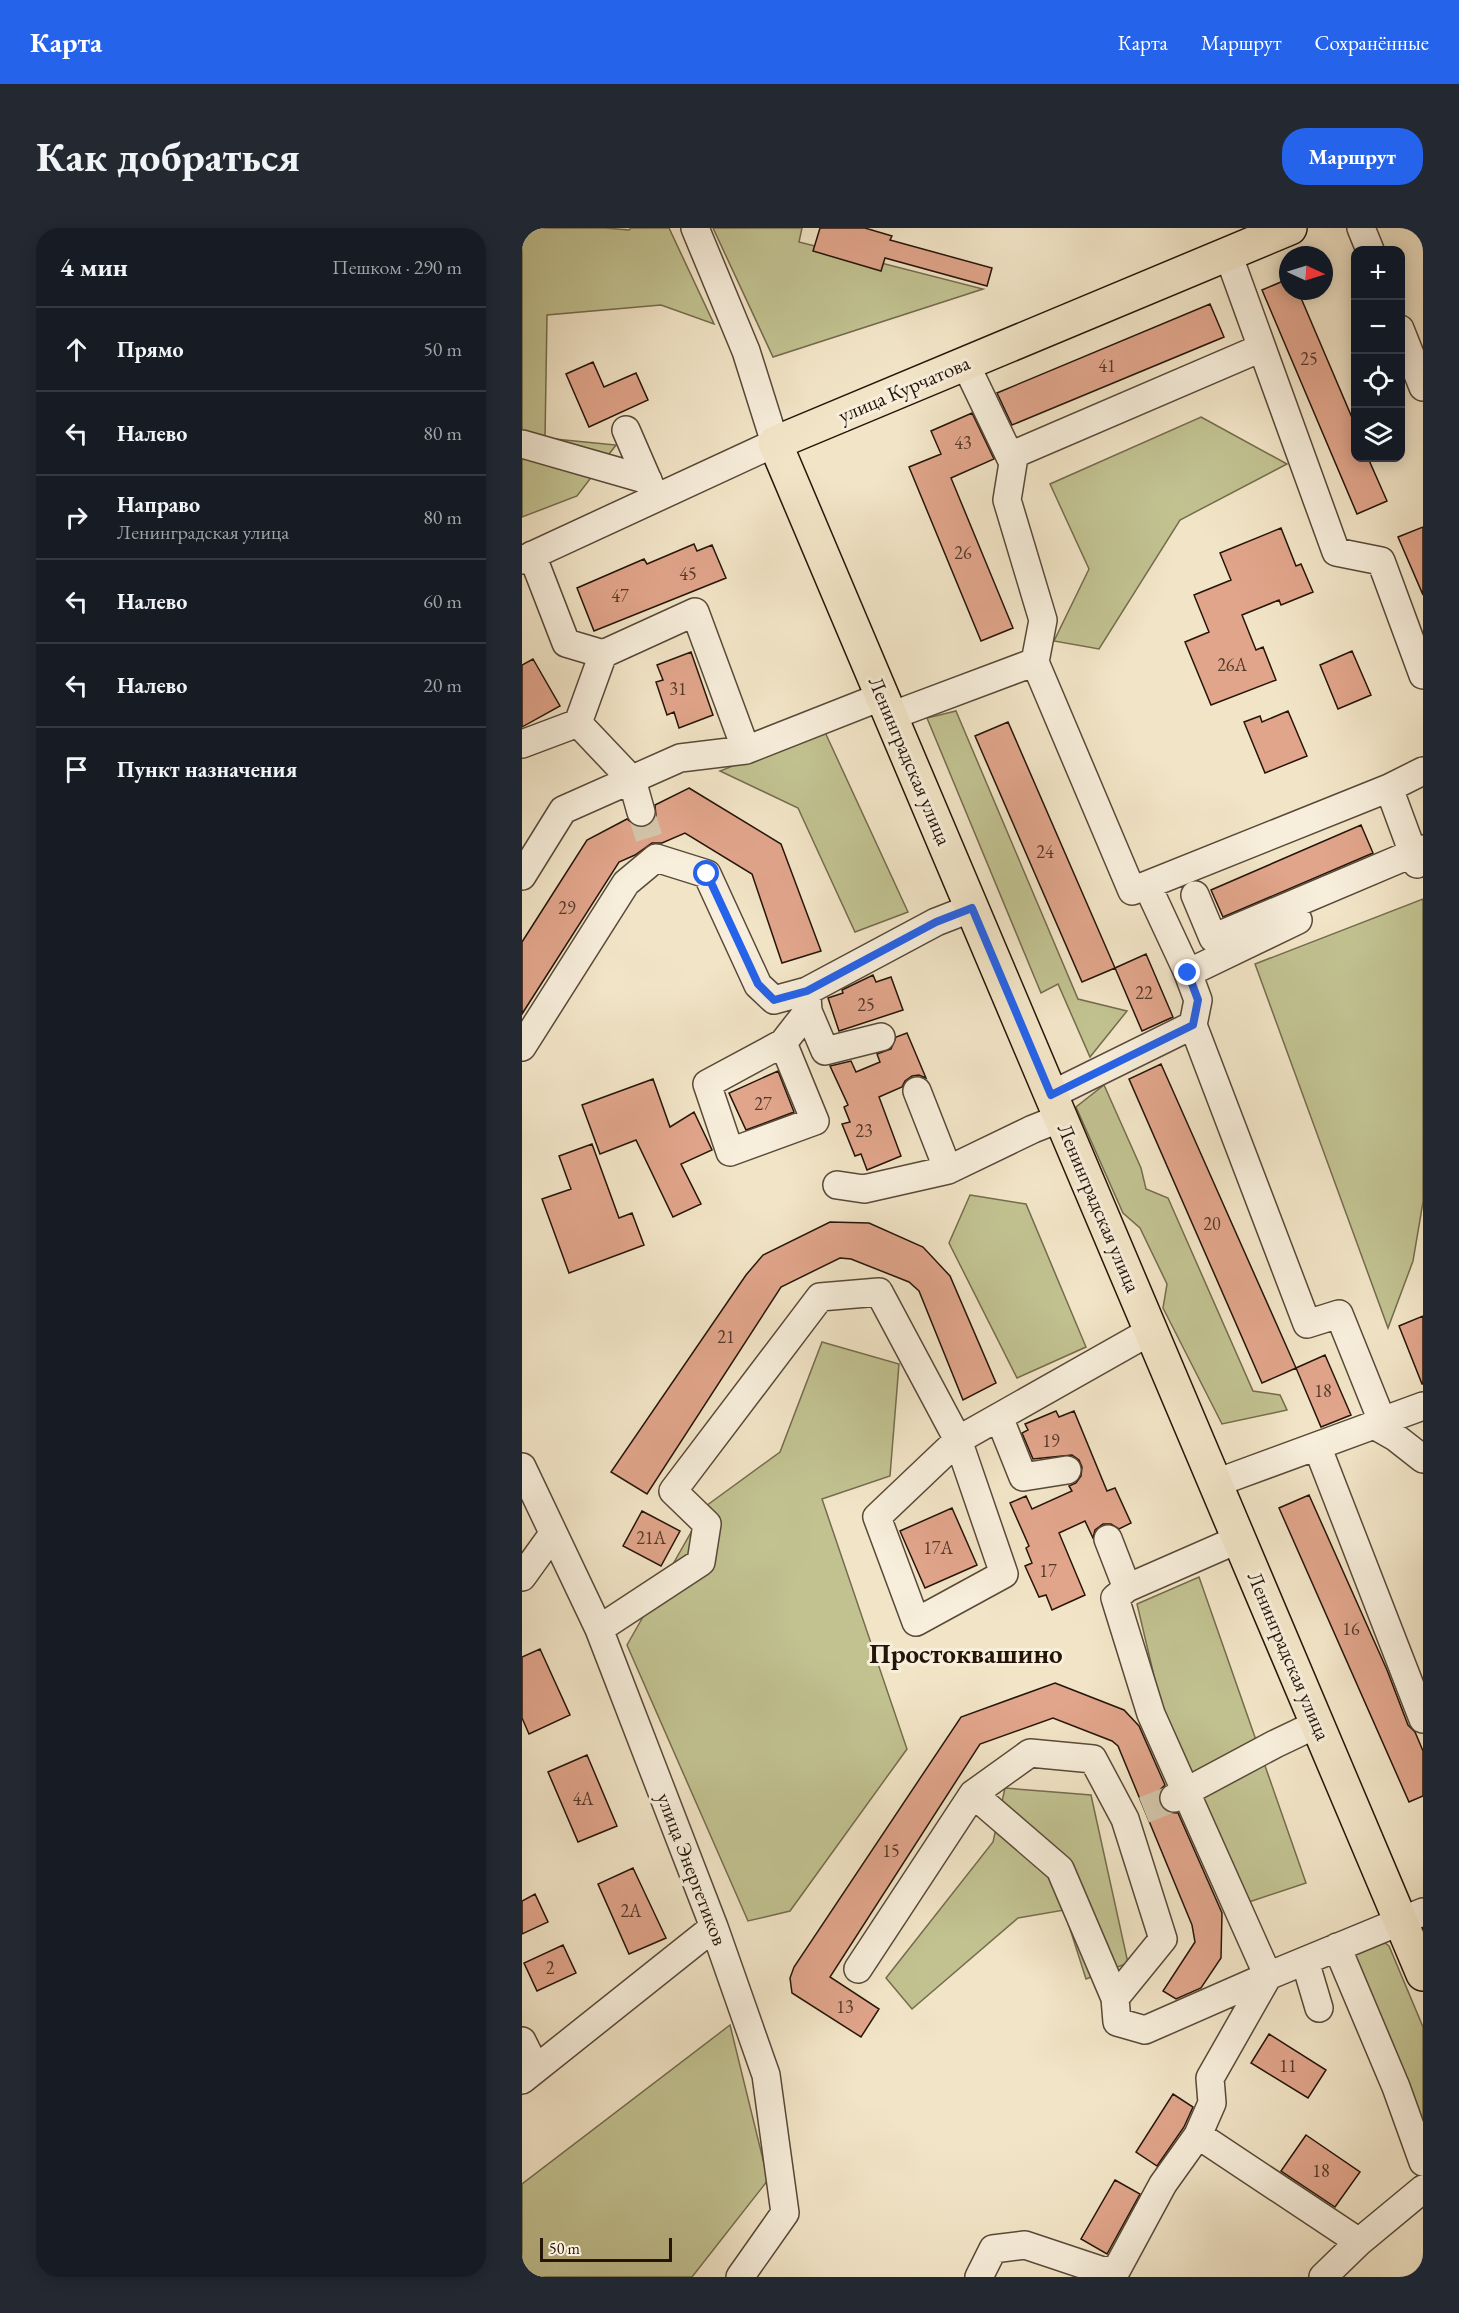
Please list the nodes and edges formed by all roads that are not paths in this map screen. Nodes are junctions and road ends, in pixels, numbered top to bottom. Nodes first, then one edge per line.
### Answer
1 (1290, 228) edge
2 (1361, 228) edge
3 (698, 230) edge
4 (1368, 246) edge
5 (1228, 254) junction
6 (1405, 340) edge
7 (1260, 348) junction
8 (965, 363) junction
9 (1423, 387) edge
10 (626, 430) dead end
11 (775, 443) junction
12 (522, 444) edge
13 (1010, 456) junction
14 (652, 489) junction
15 (527, 557) edge
16 (603, 654) junction
17 (1035, 662) junction
18 (1423, 675) edge
19 (887, 706) junction
20 (578, 723) junction
21 (522, 744) edge
22 (746, 750) junction
23 (1423, 771) edge
24 (632, 780) junction
25 (1389, 788) junction
26 (641, 812) tunnel mouth
27 (1419, 857) edge
28 (522, 876) edge
29 (1148, 885) junction
30 (1195, 895) dead end
31 (972, 908) junction
32 (1188, 973) junction
33 (808, 1001) junction
34 (1193, 1025) junction
35 (881, 1037) dead end
36 (783, 1043) dead end
37 (522, 1047) edge
38 (917, 1091) dead end
39 (1056, 1106) junction
40 (948, 1170) junction
41 (837, 1185) dead end
42 (1151, 1331) junction
43 (1423, 1406) edge
44 (999, 1417) junction
45 (1378, 1423) junction
46 (958, 1440) junction
47 (1317, 1446) junction
48 (1423, 1459) edge
49 (522, 1467) edge
50 (1067, 1470) dead end
51 (1216, 1483) junction
52 (553, 1534) junction
53 (1108, 1539) dead end
54 (1239, 1539) junction
55 (522, 1577) edge
56 (1127, 1588) junction
57 (599, 1629) junction
58 (1423, 1719) edge
59 (1317, 1724) junction
60 (973, 1794) junction
61 (1180, 1795) junction
62 (1412, 1917) edge
63 (714, 1927) junction
64 (1337, 1947) junction
65 (1305, 1961) junction
66 (858, 1969) dead end
67 (1423, 1974) edge
68 (1268, 1976) junction
69 (1115, 1998) junction
70 (1319, 2008) dead end
71 (522, 2040) edge
72 (529, 2073) edge
73 (1198, 2135) junction
74 (1423, 2162) edge
75 (1423, 2189) edge
76 (1359, 2242) junction
77 (740, 2277) edge
78 (979, 2277) edge
79 (1323, 2277) edge

1 - 5 main road, улица Курчатова
2 - 4 street
3 - 11 street
5 - 7 street
5 - 8 main road, улица Курчатова
6 - 9 street
7 - 13 street
7 - 18 street
8 - 11 main road, улица Курчатова
8 - 13 street
10 - 14 street
11 - 14 street, улица Курчатова
11 - 19 main road, Ленинградская улица
12 - 14 street
13 - 17 street
14 - 15 street, улица Курчатова
15 - 16 street
16 - 20 street
16 - 22 street
17 - 19 street
17 - 29 street
19 - 22 street
19 - 31 main road, Ленинградская улица
20 - 21 street
20 - 24 street
22 - 24 street
23 - 25 street
24 - 26 street
24 - 28 street
25 - 27 street
25 - 29 street
27 - 30 street
27 - 32 street
29 - 32 street
31 - 33 street
31 - 39 main road, Ленинградская улица
32 - 34 street
33 - 35 street
33 - 36 street
33 - 37 street
34 - 39 street
34 - 45 street
38 - 40 street
39 - 40 street
39 - 42 main road, Ленинградская улица
40 - 41 street
42 - 44 street
42 - 51 main road, Ленинградская улица
43 - 45 street
44 - 46 street
44 - 50 street
45 - 47 street
45 - 48 street
46 - 46 street
46 - 57 street
47 - 51 street
47 - 58 street
49 - 52 street, улица Энергетиков
51 - 54 main road, Ленинградская улица
52 - 55 street
52 - 57 street, улица Энергетиков
53 - 56 street
54 - 56 street
54 - 59 main road, Ленинградская улица
56 - 61 street
57 - 63 street, улица Энергетиков
59 - 61 street
59 - 62 main road, Ленинградская улица
60 - 66 street
60 - 69 street
60 - 69 street
61 - 68 street
62 - 64 street
62 - 67 main road, Ленинградская улица
63 - 72 street
63 - 77 street, улица Энергетиков
64 - 65 street
64 - 74 street
65 - 68 street
65 - 70 street
68 - 69 street
68 - 73 street
71 - 72 street
73 - 76 street
73 - 78 street
75 - 76 street
76 - 79 street

